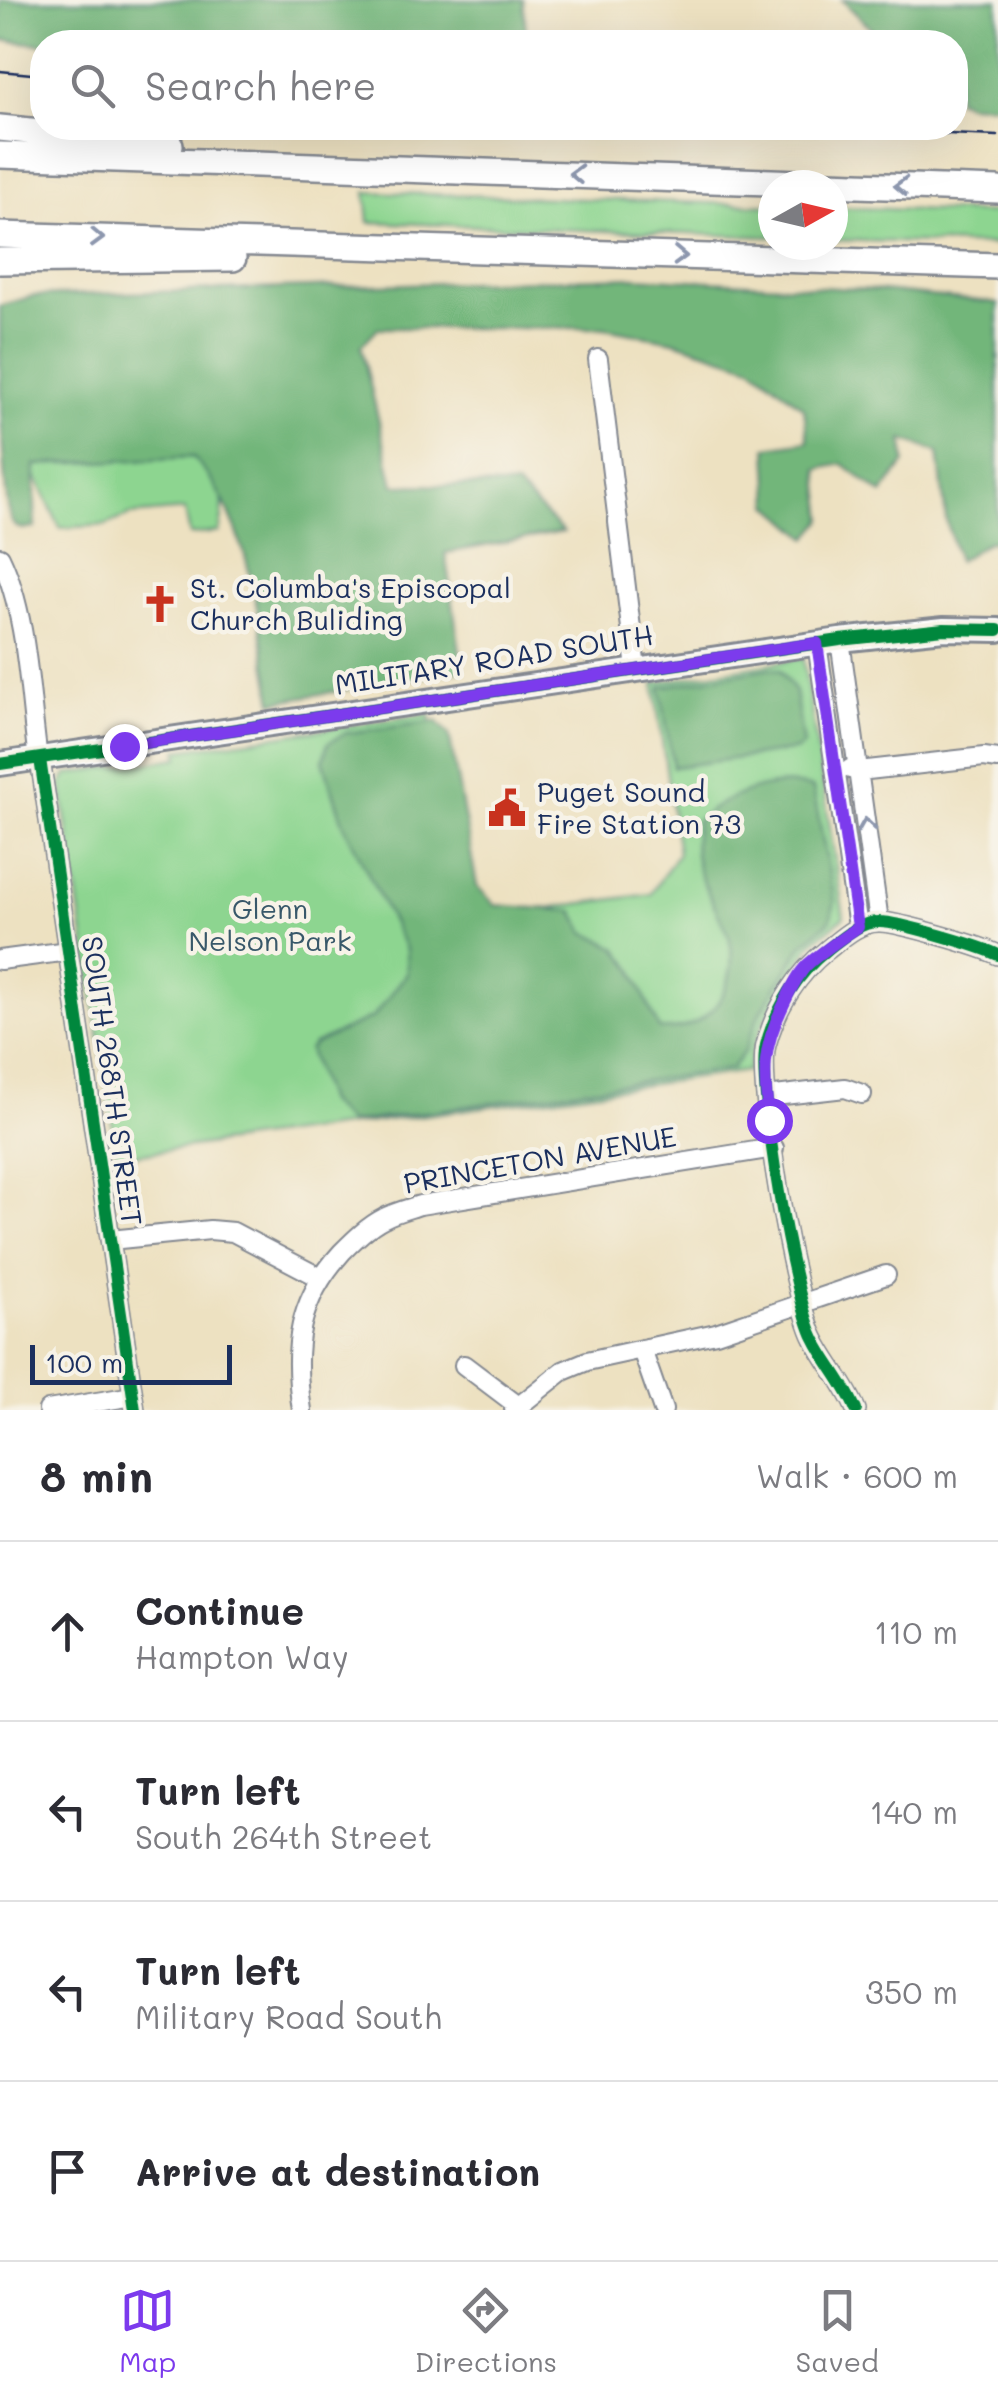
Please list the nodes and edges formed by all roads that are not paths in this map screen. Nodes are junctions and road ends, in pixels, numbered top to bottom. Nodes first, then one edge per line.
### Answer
1 (0, 128) edge
2 (30, 131) edge
3 (113, 140) edge
4 (0, 155) edge
5 (358, 166) junction
6 (998, 190) edge
7 (0, 235) edge
8 (478, 250) junction
9 (0, 262) edge
10 (998, 266) edge
11 (598, 359) dead end
12 (0, 556) edge
13 (998, 630) edge
14 (829, 642) junction
15 (636, 668) junction
16 (39, 759) junction
17 (998, 759) edge
18 (0, 764) edge
19 (834, 765) junction
20 (859, 771) junction
21 (880, 922) junction
22 (858, 927) junction
23 (68, 951) junction
24 (998, 955) edge
25 (0, 960) edge
26 (862, 1094) dead end
27 (766, 1097) junction
28 (774, 1148) junction
29 (110, 1240) junction
30 (886, 1275) dead end
31 (319, 1277) junction
32 (800, 1302) junction
33 (642, 1350) junction
34 (464, 1366) dead end
35 (134, 1403) edge
36 (516, 1408) edge
37 (48, 1410) edge
38 (302, 1410) edge
39 (663, 1410) edge
40 (856, 1410) edge

1 - 2 highway
3 - 5 highway
4 - 5 highway
6 -> 5 highway
7 -> 8 highway
8 - 9 highway
8 -> 10 highway
11 - 15 street
12 - 16 street, SOUTH 268TH STREET
13 - 14 main road, MILITARY ROAD SOUTH
14 - 15 main road, MILITARY ROAD SOUTH
14 - 19 street
14 - 20 street
15 - 16 main road, MILITARY ROAD SOUTH
16 - 18 main road, MILITARY ROAD SOUTH
16 - 23 street, SOUTH 268TH STREET
17 - 20 street
19 - 20 street
19 - 22 street
21 -> 20 street
21 - 22 street
21 - 24 street
22 - 27 street
23 - 25 street
23 - 29 street, SOUTH 268TH STREET
26 - 27 street
27 - 28 street
28 - 31 street, PRINCETON AVENUE
28 - 32 street
29 - 31 street
29 - 35 street, SOUTH 268TH STREET
30 - 32 street
31 - 38 street
32 - 33 street
32 - 40 street
33 - 36 street
33 - 39 street
34 - 36 street
35 - 37 street

